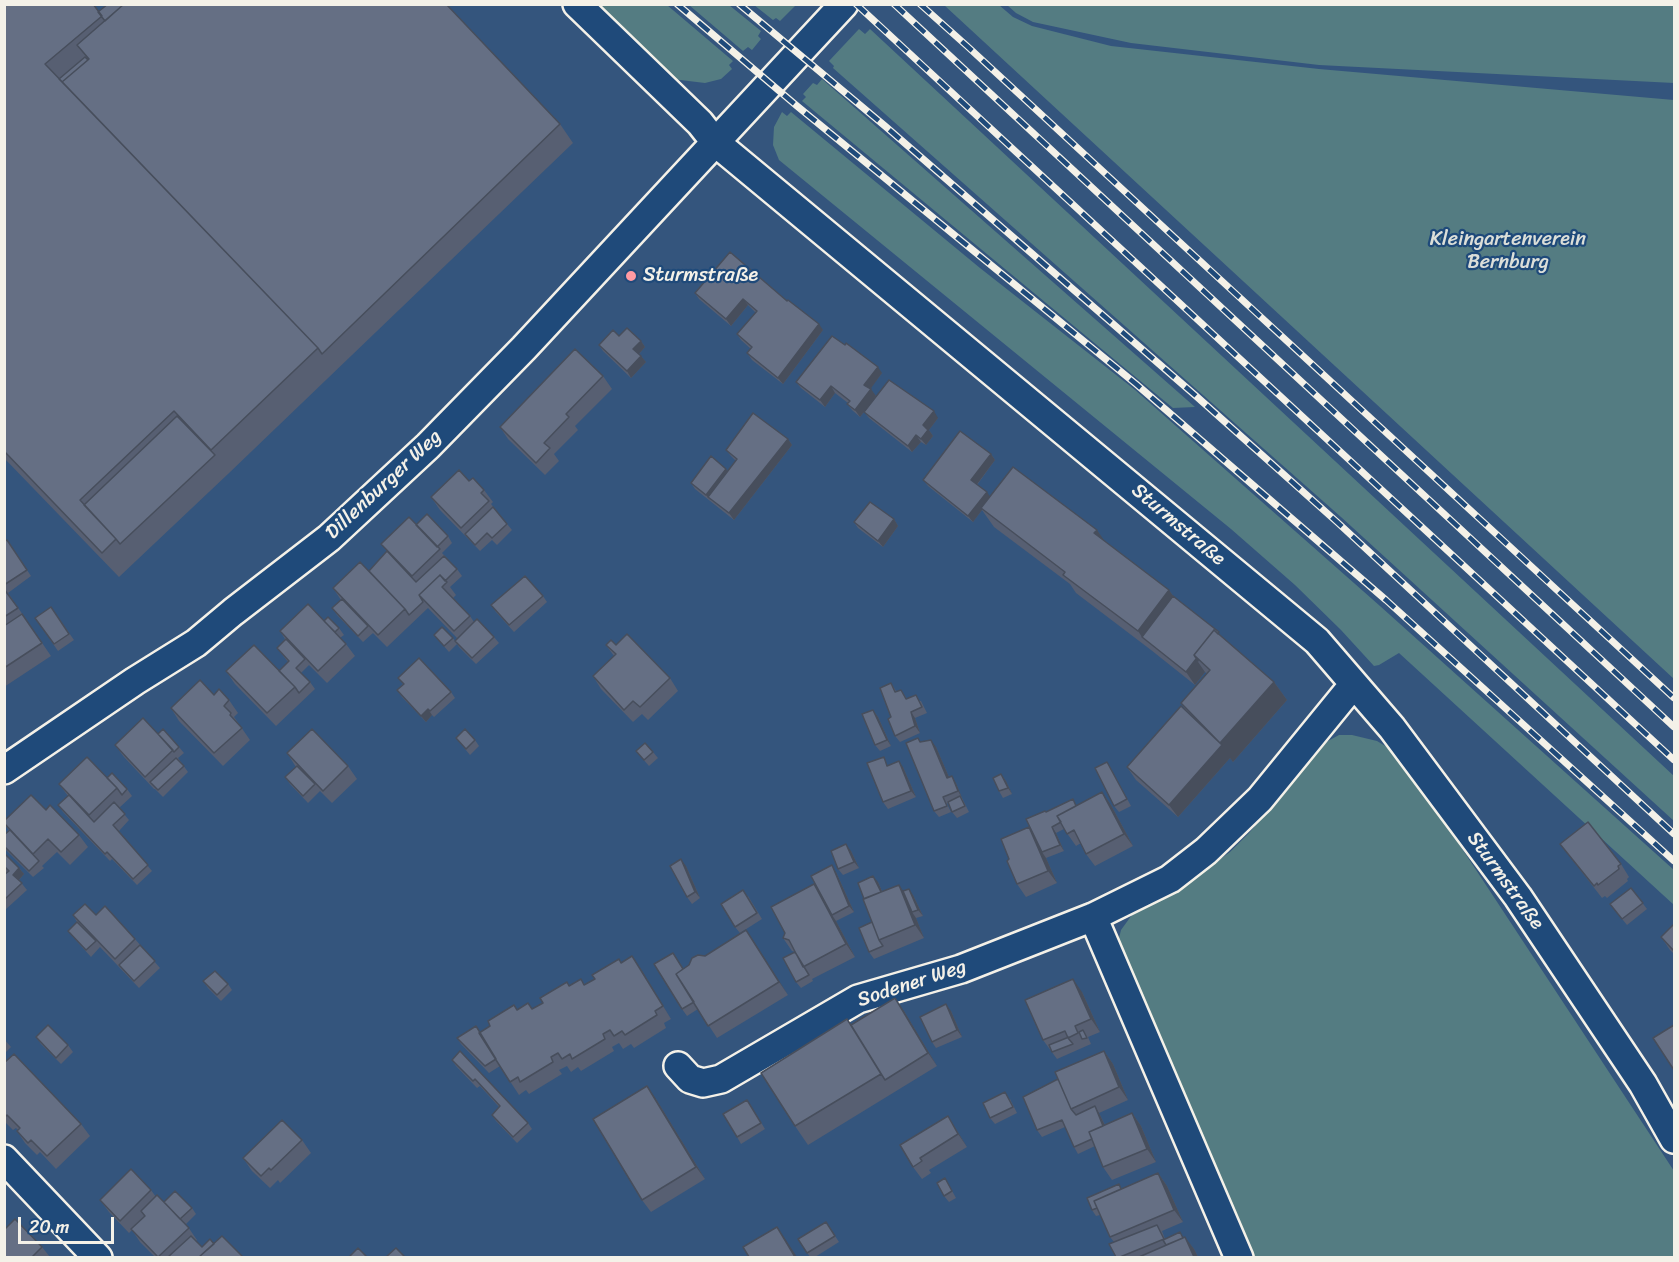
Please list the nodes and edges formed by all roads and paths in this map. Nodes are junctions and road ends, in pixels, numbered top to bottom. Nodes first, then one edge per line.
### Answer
1 (577, 4) edge
2 (844, 4) edge
3 (715, 142) junction
4 (1353, 685) junction
5 (4, 770) edge
6 (1093, 917) junction
7 (678, 1066) dead end
8 (1674, 1139) edge
9 (4, 1159) edge
10 (98, 1257) edge
11 (1239, 1257) edge

1 - 3 street, Sturmstraße
2 - 3 street, Dillenburger Weg
3 - 4 street, Sturmstraße
3 - 5 street, Dillenburger Weg
4 - 6 street, Sodener Weg
4 - 8 street, Sturmstraße
6 - 7 street, Sodener Weg
6 - 11 street
9 - 10 street

